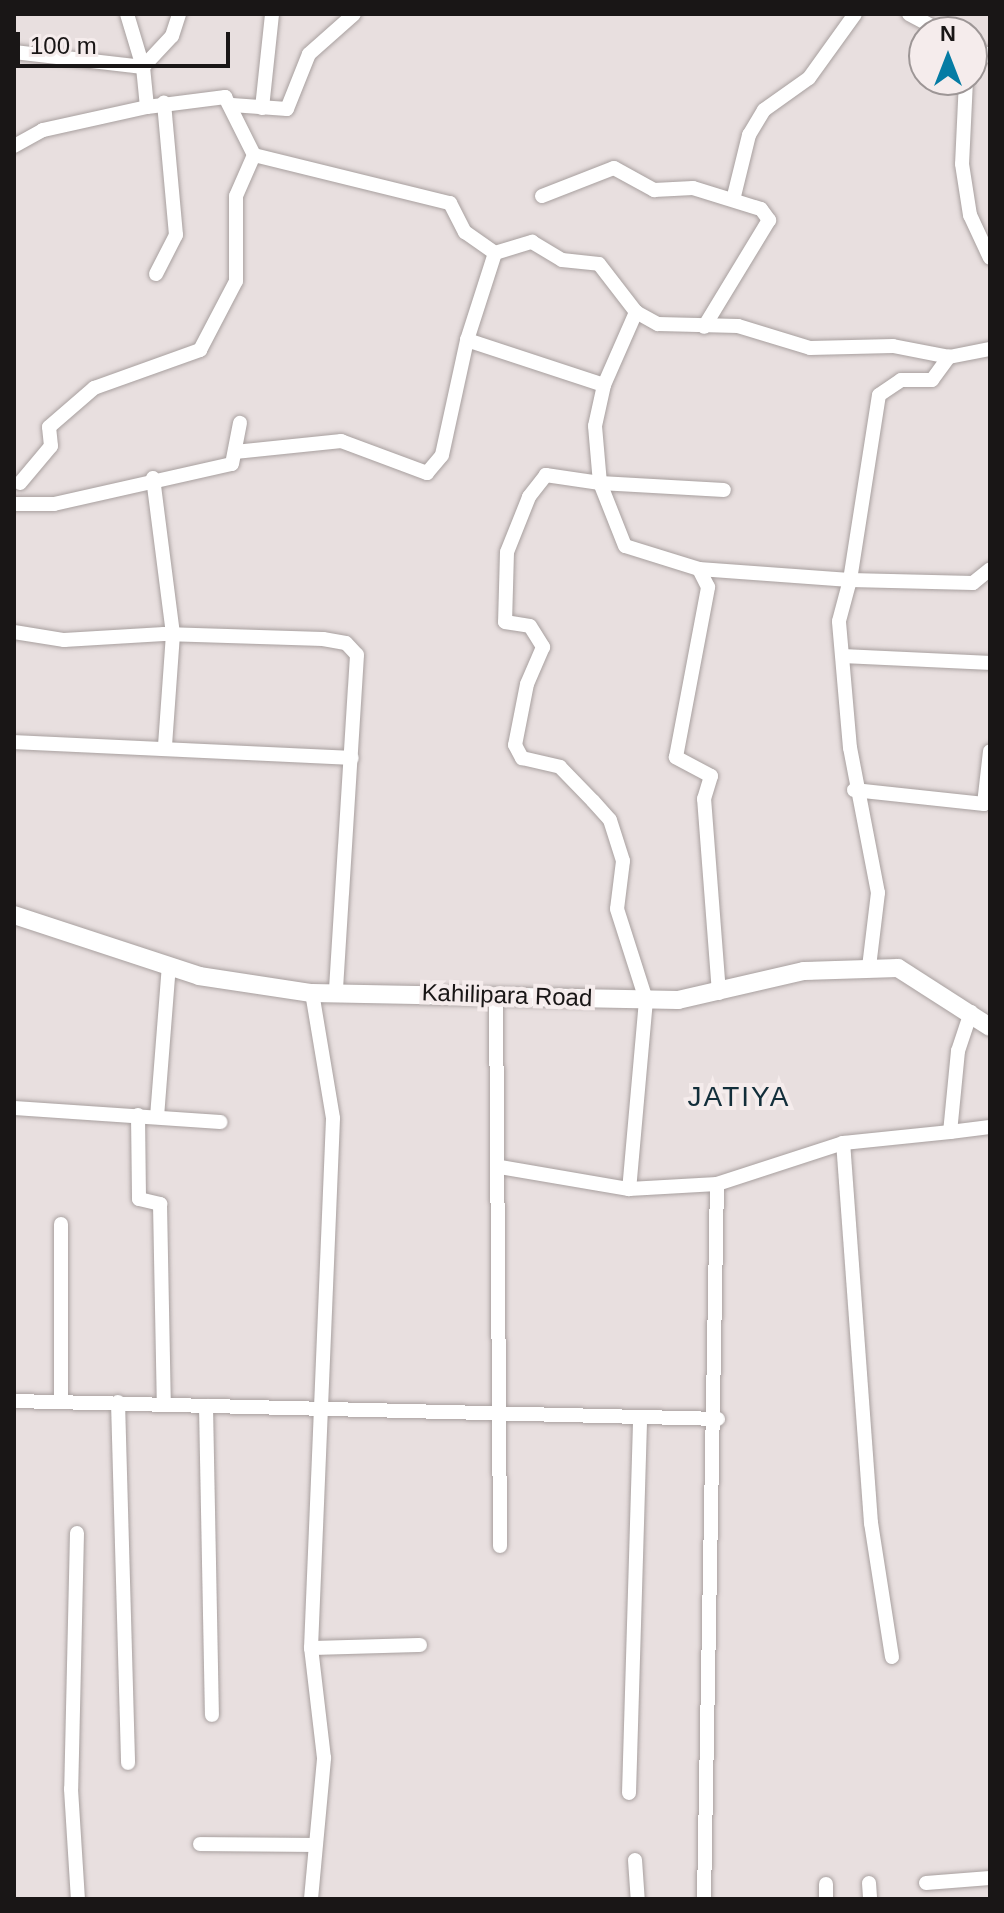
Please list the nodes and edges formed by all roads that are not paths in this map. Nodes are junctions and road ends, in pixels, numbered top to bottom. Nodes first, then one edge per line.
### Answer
1 (127, 14) edge
2 (179, 14) edge
3 (272, 14) edge
4 (354, 14) edge
5 (855, 14) edge
6 (14, 52) edge
7 (143, 67) junction
8 (965, 96) edge
9 (164, 103) junction
10 (232, 105) junction
11 (147, 107) junction
12 (262, 108) junction
13 (14, 146) edge
14 (254, 155) junction
15 (542, 196) dead end
16 (734, 196) junction
17 (495, 253) junction
18 (990, 258) edge
19 (156, 274) dead end
20 (636, 312) junction
21 (704, 327) junction
22 (467, 340) junction
23 (990, 349) edge
24 (949, 357) junction
25 (604, 385) junction
26 (240, 423) dead end
27 (235, 452) junction
28 (153, 478) junction
29 (17, 479) edge
30 (600, 483) junction
31 (724, 490) dead end
32 (14, 504) edge
33 (36, 504) junction
34 (699, 569) junction
35 (990, 569) edge
36 (850, 580) junction
37 (14, 632) edge
38 (173, 634) junction
39 (844, 656) junction
40 (990, 663) edge
41 (14, 742) edge
42 (165, 746) junction
43 (990, 751) edge
44 (352, 758) junction
45 (854, 790) junction
46 (14, 915) edge
47 (169, 965) junction
48 (869, 967) junction
49 (336, 991) junction
50 (312, 993) junction
51 (719, 993) junction
52 (496, 996) junction
53 (646, 1000) junction
54 (971, 1012) junction
55 (990, 1027) edge
56 (14, 1108) edge
57 (138, 1115) junction
58 (157, 1117) junction
59 (221, 1122) dead end
60 (990, 1127) edge
61 (950, 1132) junction
62 (843, 1143) junction
63 (500, 1167) junction
64 (717, 1184) junction
65 (629, 1189) junction
66 (61, 1224) dead end
67 (14, 1401) edge
68 (61, 1401) junction
69 (118, 1402) junction
70 (164, 1404) junction
71 (206, 1406) junction
72 (322, 1414) junction
73 (499, 1415) junction
74 (640, 1417) junction
75 (718, 1419) junction
76 (77, 1533) dead end
77 (500, 1546) dead end
78 (420, 1645) dead end
79 (311, 1648) junction
80 (892, 1657) dead end
81 (212, 1715) dead end
82 (128, 1763) dead end
83 (629, 1793) dead end
84 (200, 1844) dead end
85 (311, 1845) junction
86 (635, 1860) dead end
87 (990, 1878) edge
88 (869, 1883) dead end
89 (926, 1883) dead end
90 (78, 1899) edge
91 (311, 1899) edge
92 (638, 1899) edge
93 (704, 1899) edge
94 (870, 1899) edge

1 - 7 street
2 - 7 street
3 - 12 street
4 - 12 street
5 - 16 street
6 - 7 street
7 - 11 street
8 - 18 street
9 - 10 street
9 - 11 street
9 - 19 street
10 - 12 street
10 - 14 street
11 - 13 street
14 - 17 street
14 - 29 street
15 - 16 street
16 - 21 street
17 - 20 street
17 - 22 street
20 - 21 street
20 - 25 street
21 - 24 street
22 - 25 street
22 - 27 street
23 - 24 street
24 - 36 street
25 - 30 street
26 - 27 street
27 - 28 street
28 - 33 street
28 - 38 street
29 - 33 street
30 - 31 street
30 - 34 street
30 - 53 street
32 - 33 street
34 - 36 street
34 - 51 street
35 - 36 street
36 - 39 street
37 - 38 street
38 - 42 street
38 - 44 street
39 - 40 street
39 - 45 street
41 - 42 street
42 - 44 street
43 - 45 street
44 - 49 street
45 - 48 street
46 - 47 main road, Kahilipara Road
47 - 50 main road, Kahilipara Road
47 - 58 street
48 - 51 main road, Kahilipara Road
48 - 54 main road, Kahilipara Road
49 - 50 main road, Kahilipara Road
49 - 52 main road, Kahilipara Road
50 - 72 street
51 - 53 main road, Kahilipara Road
52 - 53 main road, Kahilipara Road
52 - 63 street
53 - 65 street
54 - 55 main road, Kahilipara Road
54 - 61 street
56 - 57 street
57 - 58 street
57 - 70 street
58 - 59 street
60 - 61 street
61 - 62 street
62 - 64 street
62 - 80 street
63 - 65 street
63 - 73 street
64 - 65 street
64 - 75 street
66 - 68 street
67 - 68 street
68 - 69 street
69 - 70 street
69 - 82 street
70 - 71 street
71 - 72 street
71 - 81 street
72 - 73 street
72 - 79 street
73 - 74 street
73 - 77 street
74 - 75 street
74 - 83 street
75 - 93 street
76 - 90 street
78 - 79 street
79 - 85 street
84 - 85 street
85 - 91 street
86 - 92 street
87 - 89 street
88 - 94 street

